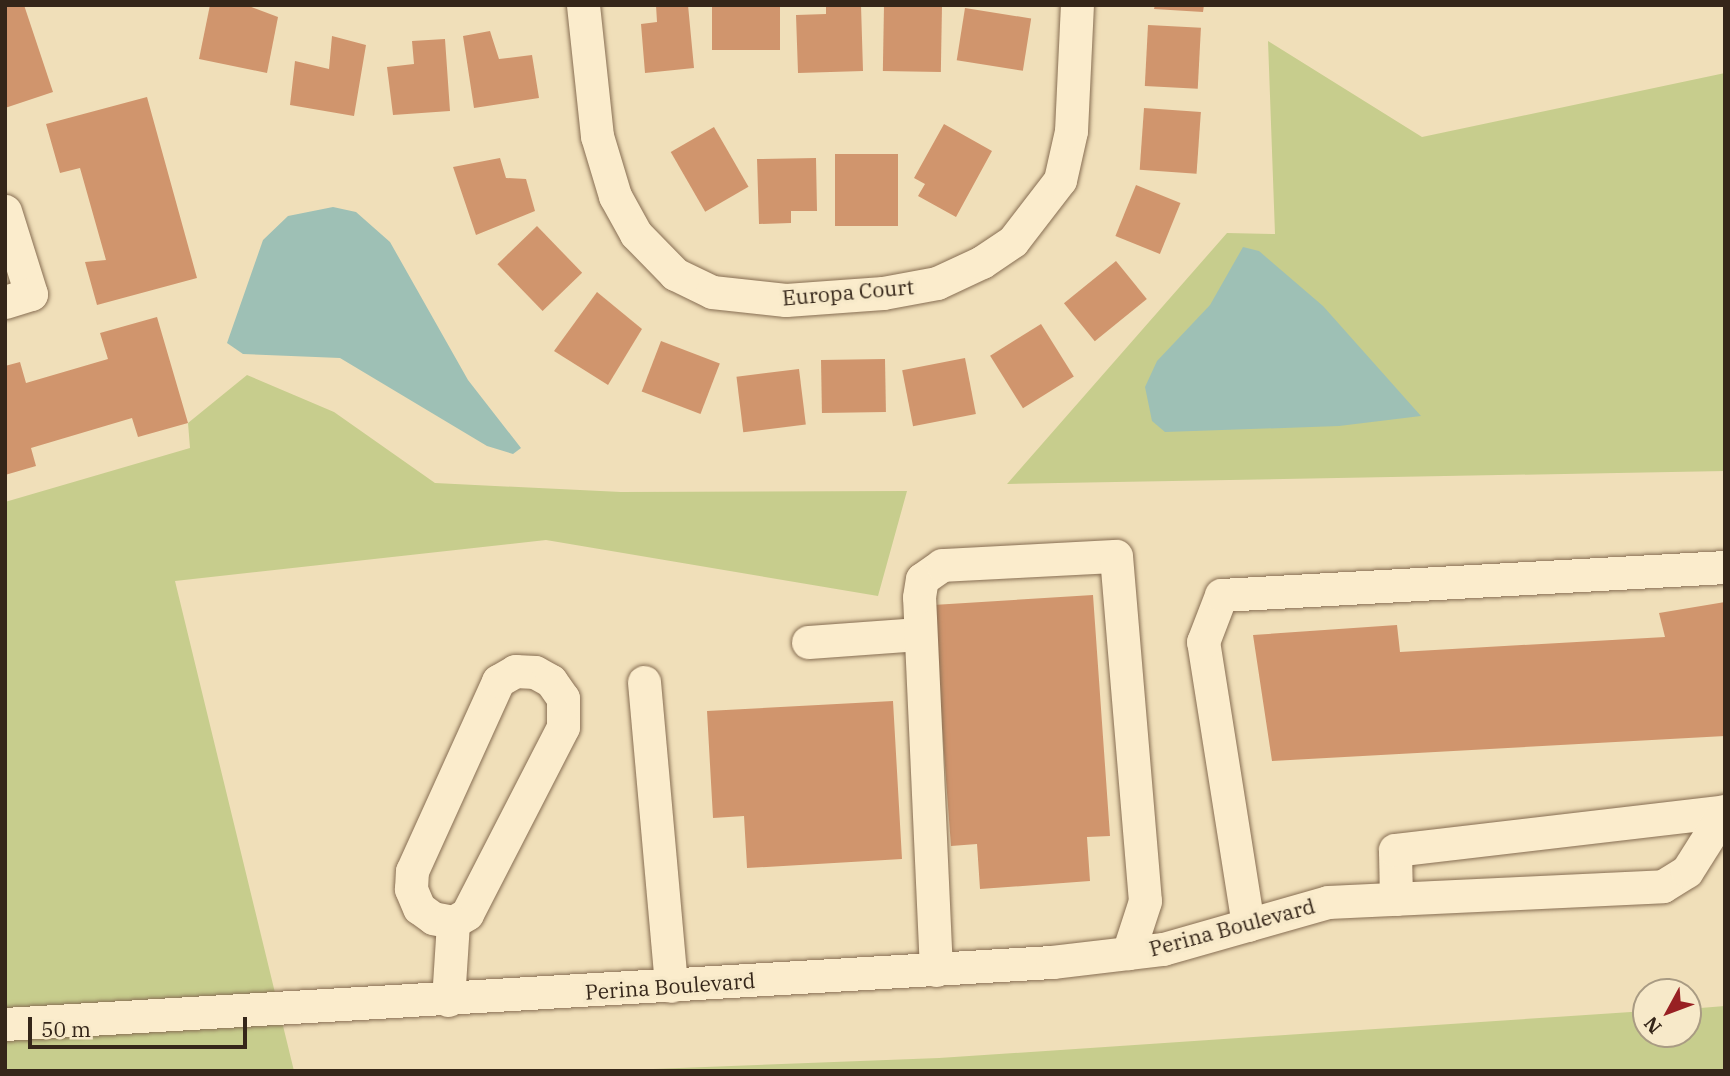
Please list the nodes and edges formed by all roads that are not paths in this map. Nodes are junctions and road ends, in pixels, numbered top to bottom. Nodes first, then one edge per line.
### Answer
1 (583, 5) edge
2 (1077, 5) edge
3 (5, 211) edge
4 (5, 302) edge
5 (1725, 567) edge
6 (920, 634) junction
7 (808, 642) dead end
8 (644, 682) dead end
9 (1725, 811) edge
10 (1396, 899) junction
11 (453, 922) junction
12 (1248, 925) junction
13 (1128, 953) junction
14 (936, 970) junction
15 (671, 986) junction
16 (448, 1000) junction
17 (5, 1024) edge

1 - 2 street, Europa Court
3 - 4 street
5 - 12 street
6 - 7 street
6 - 13 street
6 - 14 street
8 - 15 street
9 - 10 street, Perina Boulevard
9 - 10 street
10 - 12 street, Perina Boulevard
11 - 11 street
11 - 16 street
12 - 13 street, Perina Boulevard
13 - 14 street, Perina Boulevard
14 - 15 street, Perina Boulevard
15 - 16 street, Perina Boulevard
16 - 17 street, Perina Boulevard

